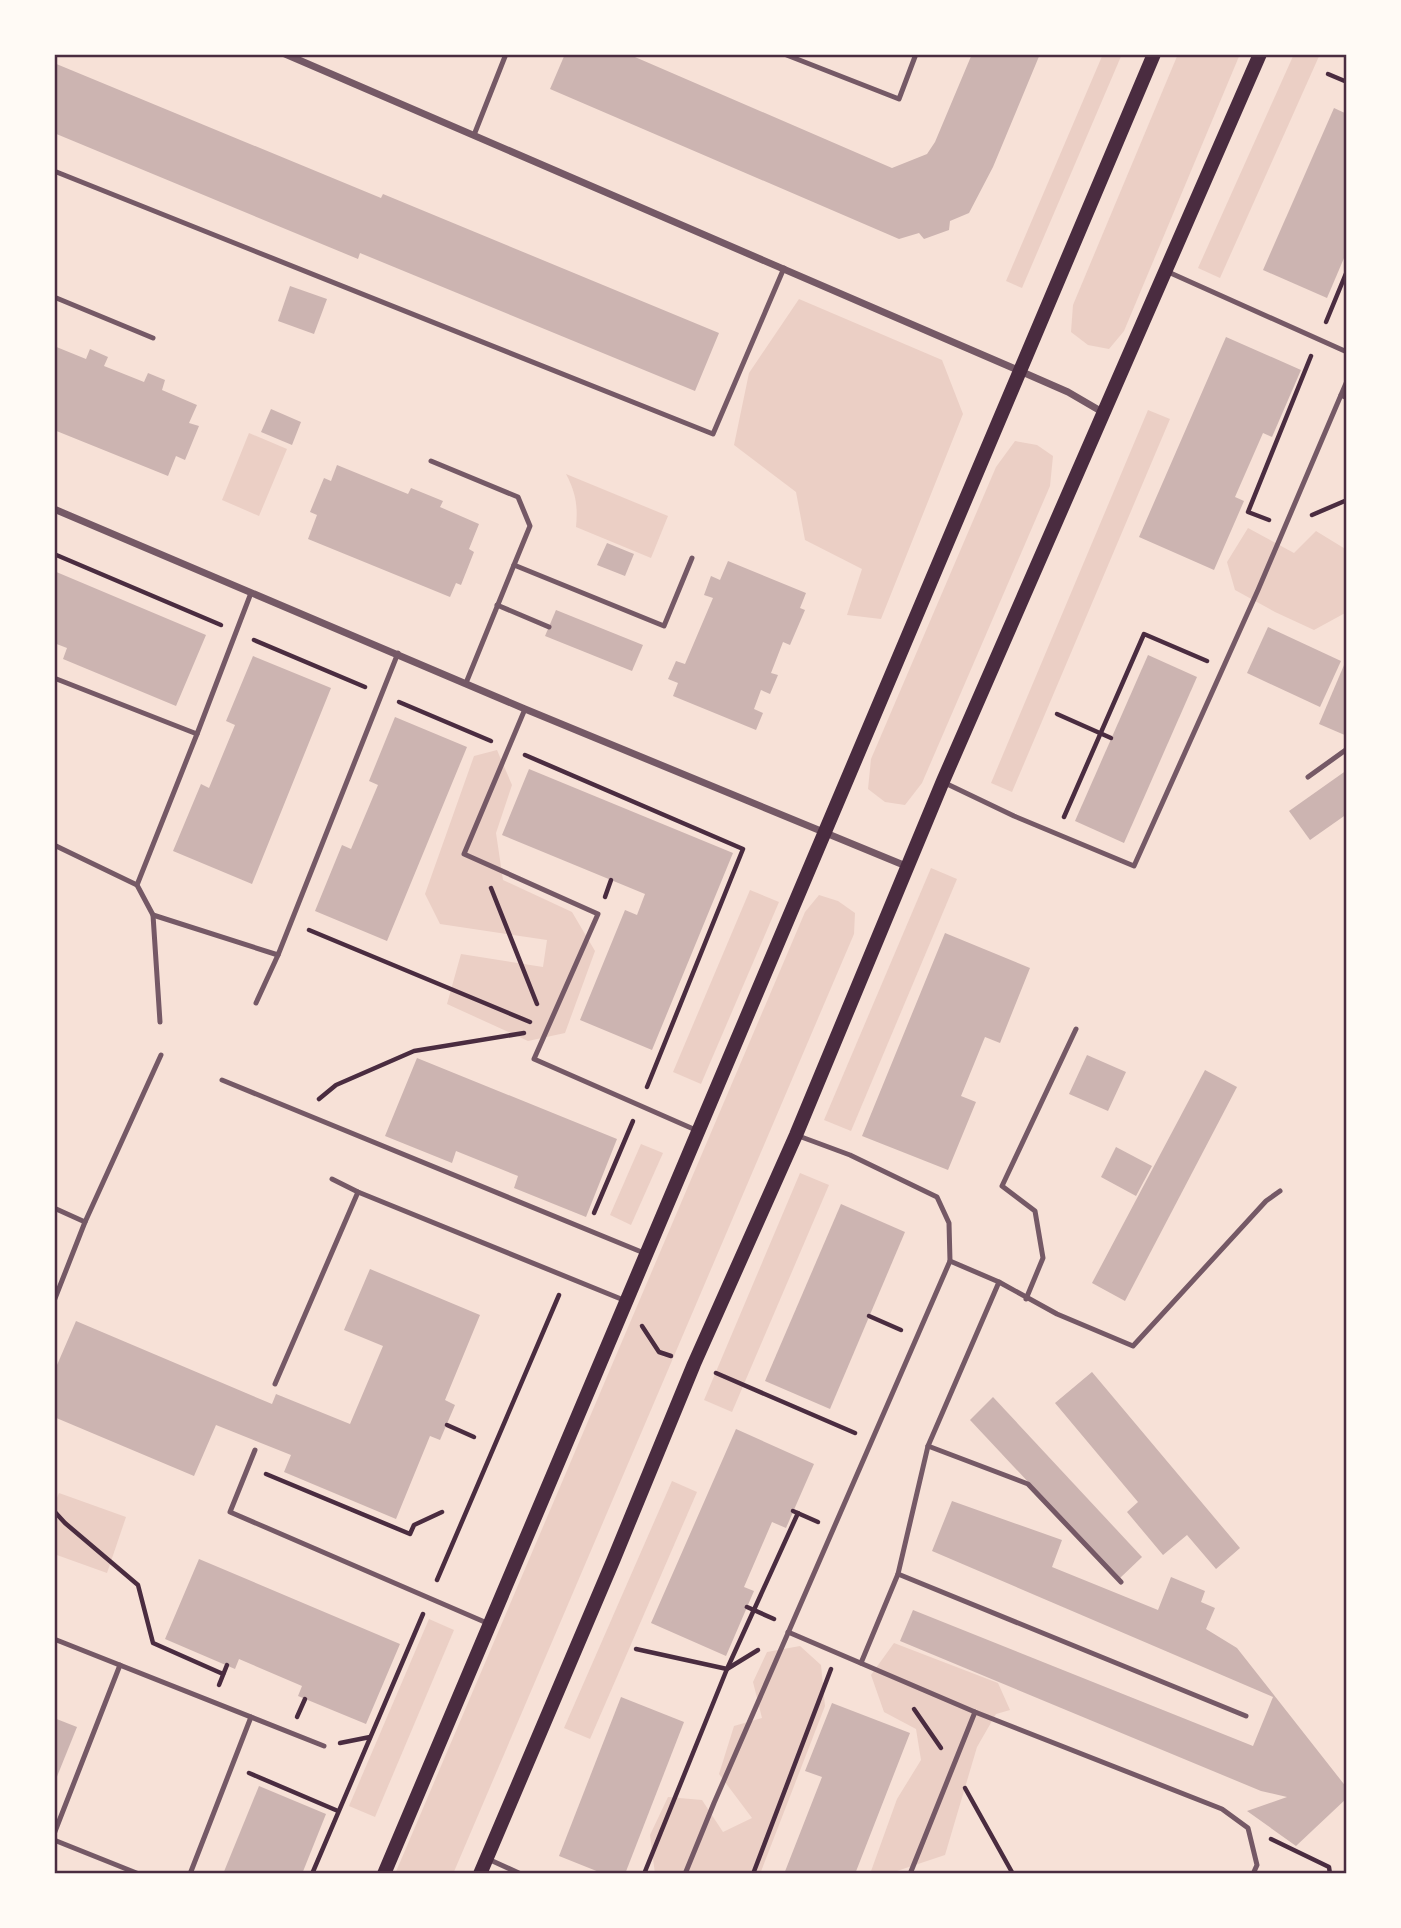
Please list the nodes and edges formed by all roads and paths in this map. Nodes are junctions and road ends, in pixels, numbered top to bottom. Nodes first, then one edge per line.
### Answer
1 (285, 54) edge
2 (506, 54) edge
3 (784, 54) edge
4 (916, 54) edge
5 (1154, 54) edge
6 (1261, 54) edge
7 (1328, 75) dead end
8 (1347, 82) edge
9 (474, 135) junction
10 (54, 171) edge
11 (784, 268) junction
12 (1166, 271) junction
13 (1347, 271) edge
14 (54, 297) edge
15 (153, 338) dead end
16 (1318, 339) junction
17 (1347, 352) edge
18 (1020, 371) junction
19 (1347, 381) edge
20 (1344, 396) edge
21 (1105, 413) junction
22 (431, 461) dead end
23 (1347, 500) edge
24 (54, 509) edge
25 (1284, 527) junction
26 (54, 554) edge
27 (691, 558) dead end
28 (514, 565) junction
29 (251, 593) junction
30 (497, 606) junction
31 (549, 626) dead end
32 (236, 632) junction
33 (398, 653) junction
34 (1223, 667) junction
35 (54, 678) edge
36 (466, 683) junction
37 (382, 694) junction
38 (525, 709) junction
39 (1058, 714) dead end
40 (197, 734) junction
41 (1101, 734) junction
42 (1111, 738) dead end
43 (509, 749) junction
44 (1347, 749) edge
45 (1308, 777) dead end
46 (943, 781) junction
47 (825, 832) junction
48 (1057, 834) junction
49 (54, 845) edge
50 (480, 862) junction
51 (906, 866) junction
52 (137, 885) junction
53 (153, 915) junction
54 (291, 922) junction
55 (278, 955) junction
56 (256, 1003) dead end
57 (160, 1022) dead end
58 (1076, 1029) dead end
59 (547, 1030) junction
60 (160, 1055) dead end
61 (222, 1080) dead end
62 (639, 1105) junction
63 (301, 1113) junction
64 (698, 1130) junction
65 (796, 1135) junction
66 (332, 1179) dead end
67 (1280, 1191) dead end
68 (358, 1192) junction
69 (54, 1208) edge
70 (86, 1223) junction
71 (587, 1230) junction
72 (647, 1254) junction
73 (950, 1261) junction
74 (567, 1276) junction
75 (999, 1282) junction
76 (1026, 1299) junction
77 (54, 1301) edge
78 (626, 1301) junction
79 (869, 1316) dead end
80 (917, 1337) junction
81 (694, 1364) junction
82 (275, 1384) dead end
83 (447, 1424) dead end
84 (474, 1437) dead end
85 (872, 1441) junction
86 (928, 1446) junction
87 (256, 1450) dead end
88 (249, 1467) junction
89 (54, 1511) edge
90 (442, 1512) dead end
91 (798, 1513) dead end
92 (898, 1574) junction
93 (1121, 1582) dead end
94 (430, 1598) junction
95 (750, 1608) junction
96 (490, 1624) junction
97 (790, 1630) junction
98 (54, 1639) edge
99 (636, 1649) dead end
100 (838, 1653) junction
101 (861, 1663) junction
102 (120, 1665) junction
103 (727, 1669) junction
104 (223, 1674) dead end
105 (975, 1712) junction
106 (1246, 1716) dead end
107 (251, 1717) junction
108 (370, 1737) junction
109 (324, 1746) joint
110 (231, 1766) junction
111 (338, 1811) junction
112 (1248, 1828) junction
113 (54, 1834) edge
114 (54, 1840) edge
115 (486, 1858) junction
116 (139, 1874) edge
117 (190, 1874) edge
118 (312, 1874) edge
119 (384, 1874) edge
120 (480, 1874) edge
121 (521, 1874) edge
122 (644, 1874) edge
123 (685, 1874) edge
124 (753, 1874) edge
125 (910, 1874) edge
126 (1253, 1874) edge
127 (1330, 1874) edge

1 - 9 street
2 - 9 lane
3 - 4 lane
5 - 18 main road
6 - 12 main road
7 - 8 path
9 - 11 street
10 - 11 lane
11 - 18 street
12 - 16 lane
12 - 21 main road
13 - 16 path
14 - 15 lane
16 - 17 lane
16 - 25 path
18 - 21 street
18 - 47 main road
19 - 20 lane
20 - 25 lane
21 - 46 main road
22 - 28 lane
23 - 25 path
24 - 29 street
25 - 34 lane
26 - 32 path
27 - 28 lane
28 - 30 lane
29 - 32 lane
29 - 33 street
30 - 31 lane
30 - 36 lane
32 - 37 path
32 - 40 lane
33 - 36 street
33 - 37 lane
34 - 41 path
34 - 48 lane
35 - 40 lane
36 - 38 street
37 - 43 path
37 - 54 lane
38 - 43 lane
38 - 47 street
39 - 41 path
40 - 52 lane
41 - 42 path
41 - 48 path
43 - 50 lane
43 - 62 path
44 - 45 lane
46 - 48 lane
46 - 51 main road
47 - 51 street
47 - 64 main road
49 - 52 lane
50 - 59 path
50 - 59 lane
51 - 65 main road
52 - 53 lane
53 - 55 lane
53 - 57 lane
54 - 55 lane
54 - 59 path
55 - 56 lane
58 - 76 lane
59 - 62 lane
59 - 63 path
60 - 70 lane
61 - 63 lane
62 - 64 lane
62 - 71 path
63 - 71 lane
64 - 72 main road
65 - 73 lane
65 - 81 main road
66 - 68 lane
67 - 76 lane
68 - 74 lane
68 - 82 lane
69 - 70 lane
70 - 77 lane
71 - 72 lane
72 - 78 main road
73 - 75 lane
73 - 80 lane
74 - 78 lane
74 - 94 path
75 - 76 lane
75 - 86 lane
78 - 81 path
78 - 96 main road
79 - 80 path
80 - 85 lane
81 - 85 path
81 - 115 main road
83 - 84 path
85 - 97 lane
86 - 92 lane
86 - 93 lane
87 - 88 lane
88 - 90 path
88 - 94 lane
89 - 104 path
91 - 95 path
92 - 101 lane
92 - 106 lane
94 - 96 lane
94 - 108 path
95 - 97 path
95 - 103 path
96 - 119 main road
97 - 100 lane
97 - 103 path
97 - 123 lane
98 - 102 lane
99 - 103 path
100 - 101 lane
100 - 124 path
101 - 105 lane
102 - 107 lane
102 - 113 lane
103 - 122 path
105 - 112 lane
105 - 125 lane
107 - 109 lane
107 - 110 lane
108 - 109 path
108 - 111 path
110 - 111 path
110 - 117 lane
111 - 118 path
112 - 126 lane
112 - 127 path
114 - 116 lane
115 - 120 main road
115 - 121 lane

